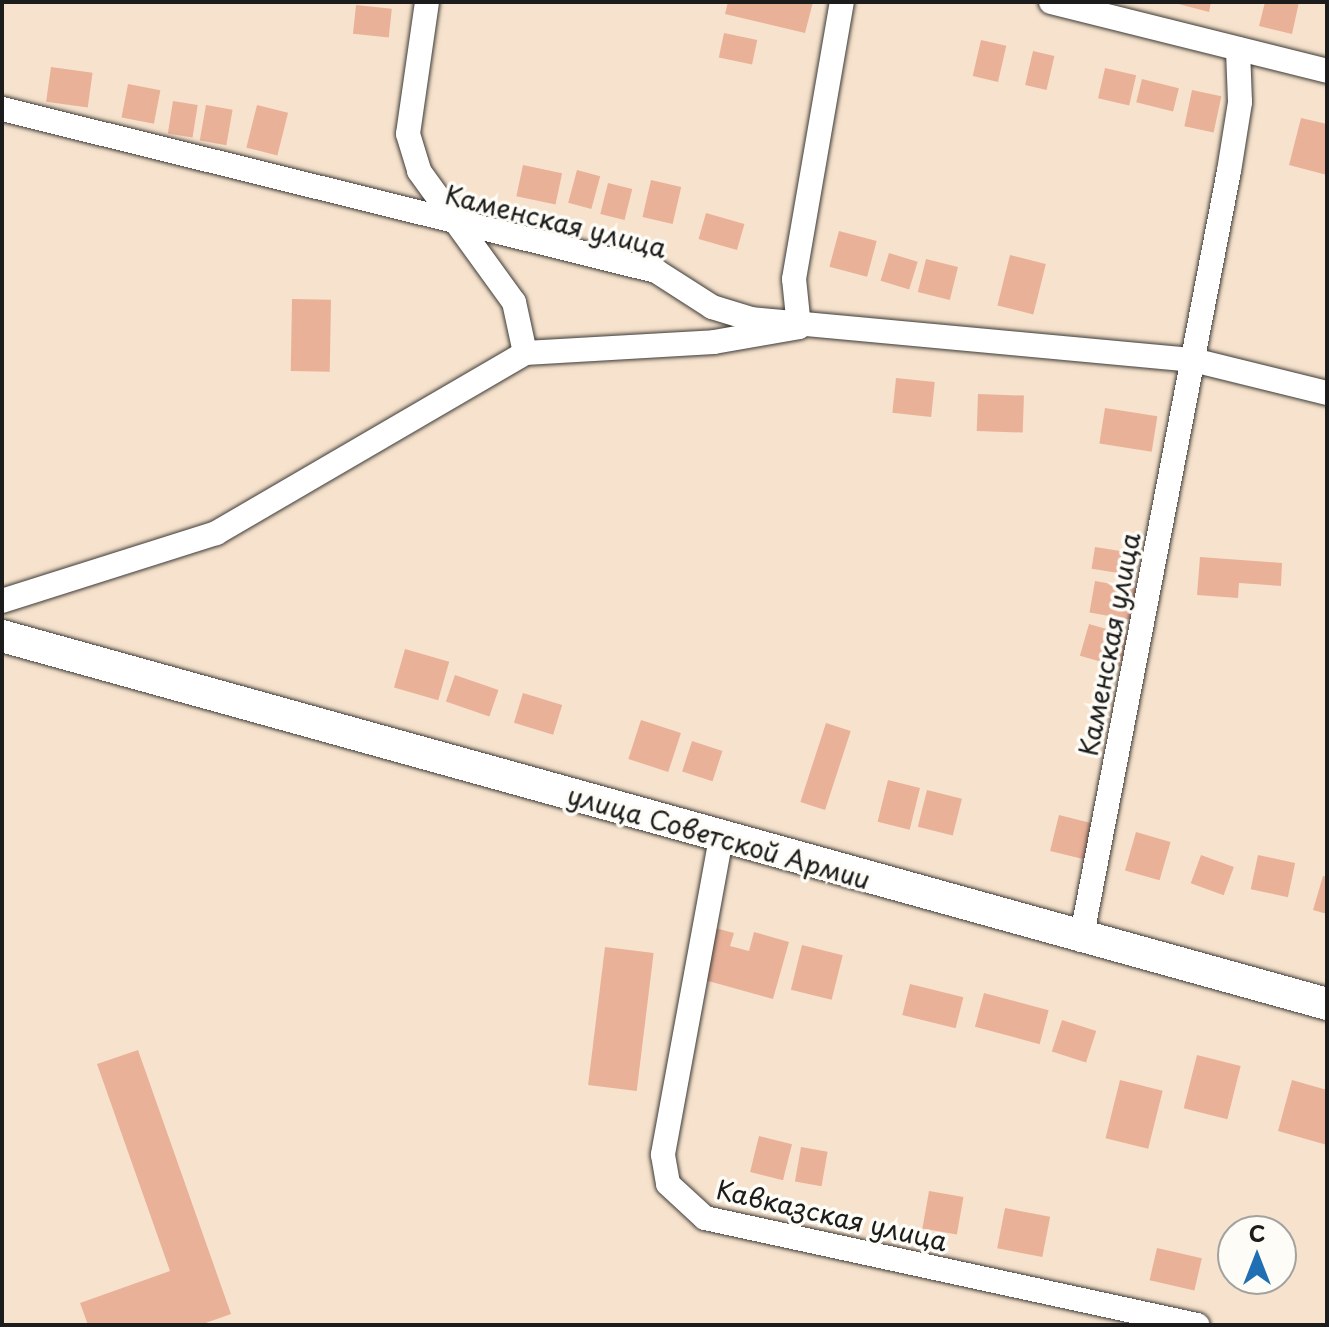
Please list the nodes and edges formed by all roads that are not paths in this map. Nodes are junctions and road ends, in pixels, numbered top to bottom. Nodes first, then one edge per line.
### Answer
1 (427, 2) edge
2 (842, 2) edge
3 (1051, 2) edge
4 (1238, 49) junction
5 (1327, 71) edge
6 (2, 109) edge
7 (455, 226) junction
8 (799, 327) junction
9 (525, 353) junction
10 (1193, 360) junction
11 (1327, 393) edge
12 (2, 601) edge
13 (2, 636) edge
14 (721, 838) junction
15 (1081, 940) junction
16 (1327, 1004) edge
17 (1197, 1325) edge

1 - 7 street
2 - 8 street
3 - 4 street
4 - 5 street
4 - 10 street, Каменская улица
6 - 7 street, Каменская улица
7 - 8 street, Каменская улица
7 - 9 street
8 - 9 street
8 - 10 street, Каменская улица
9 - 12 street
10 - 11 street, Каменская улица
10 - 15 street, Каменская улица
13 - 14 main road, улица Советской Армии
14 - 15 main road, улица Советской Армии
14 - 17 street, Кавказская улица
15 - 16 main road, улица Советской Армии

